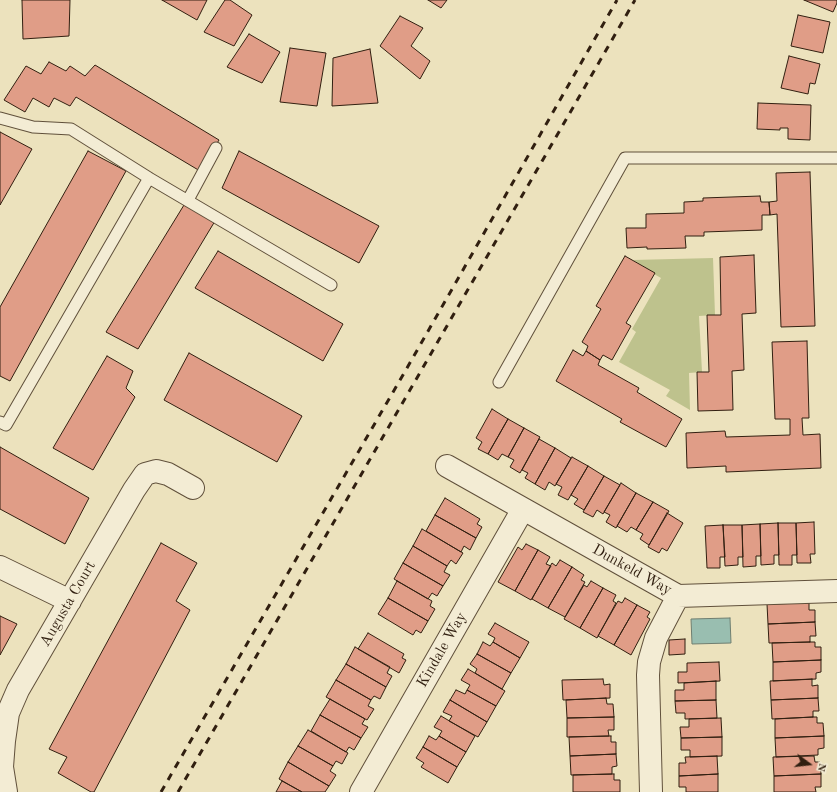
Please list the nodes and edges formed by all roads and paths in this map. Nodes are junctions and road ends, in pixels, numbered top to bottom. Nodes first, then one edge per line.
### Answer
1 (0, 118) edge
2 (216, 148) dead end
3 (837, 158) edge
4 (149, 178) junction
5 (188, 200) junction
6 (331, 285) dead end
7 (499, 382) dead end
8 (0, 422) edge
9 (447, 466) dead end
10 (193, 488) dead end
11 (523, 509) junction
12 (0, 567) edge
13 (837, 591) edge
14 (678, 596) junction
15 (70, 601) junction
16 (6, 792) edge
17 (361, 792) edge
18 (651, 792) edge

1 - 4 lane
2 - 5 lane
3 - 7 lane
4 - 5 lane
4 - 8 lane
5 - 6 lane
9 - 11 street, Dunkeld Way
10 - 15 street, Augusta Court
11 - 14 street, Dunkeld Way
11 - 17 street, Kindale Way
12 - 15 street
13 - 14 street, Dunkeld Way
14 - 18 street
15 - 16 street, Augusta Court

